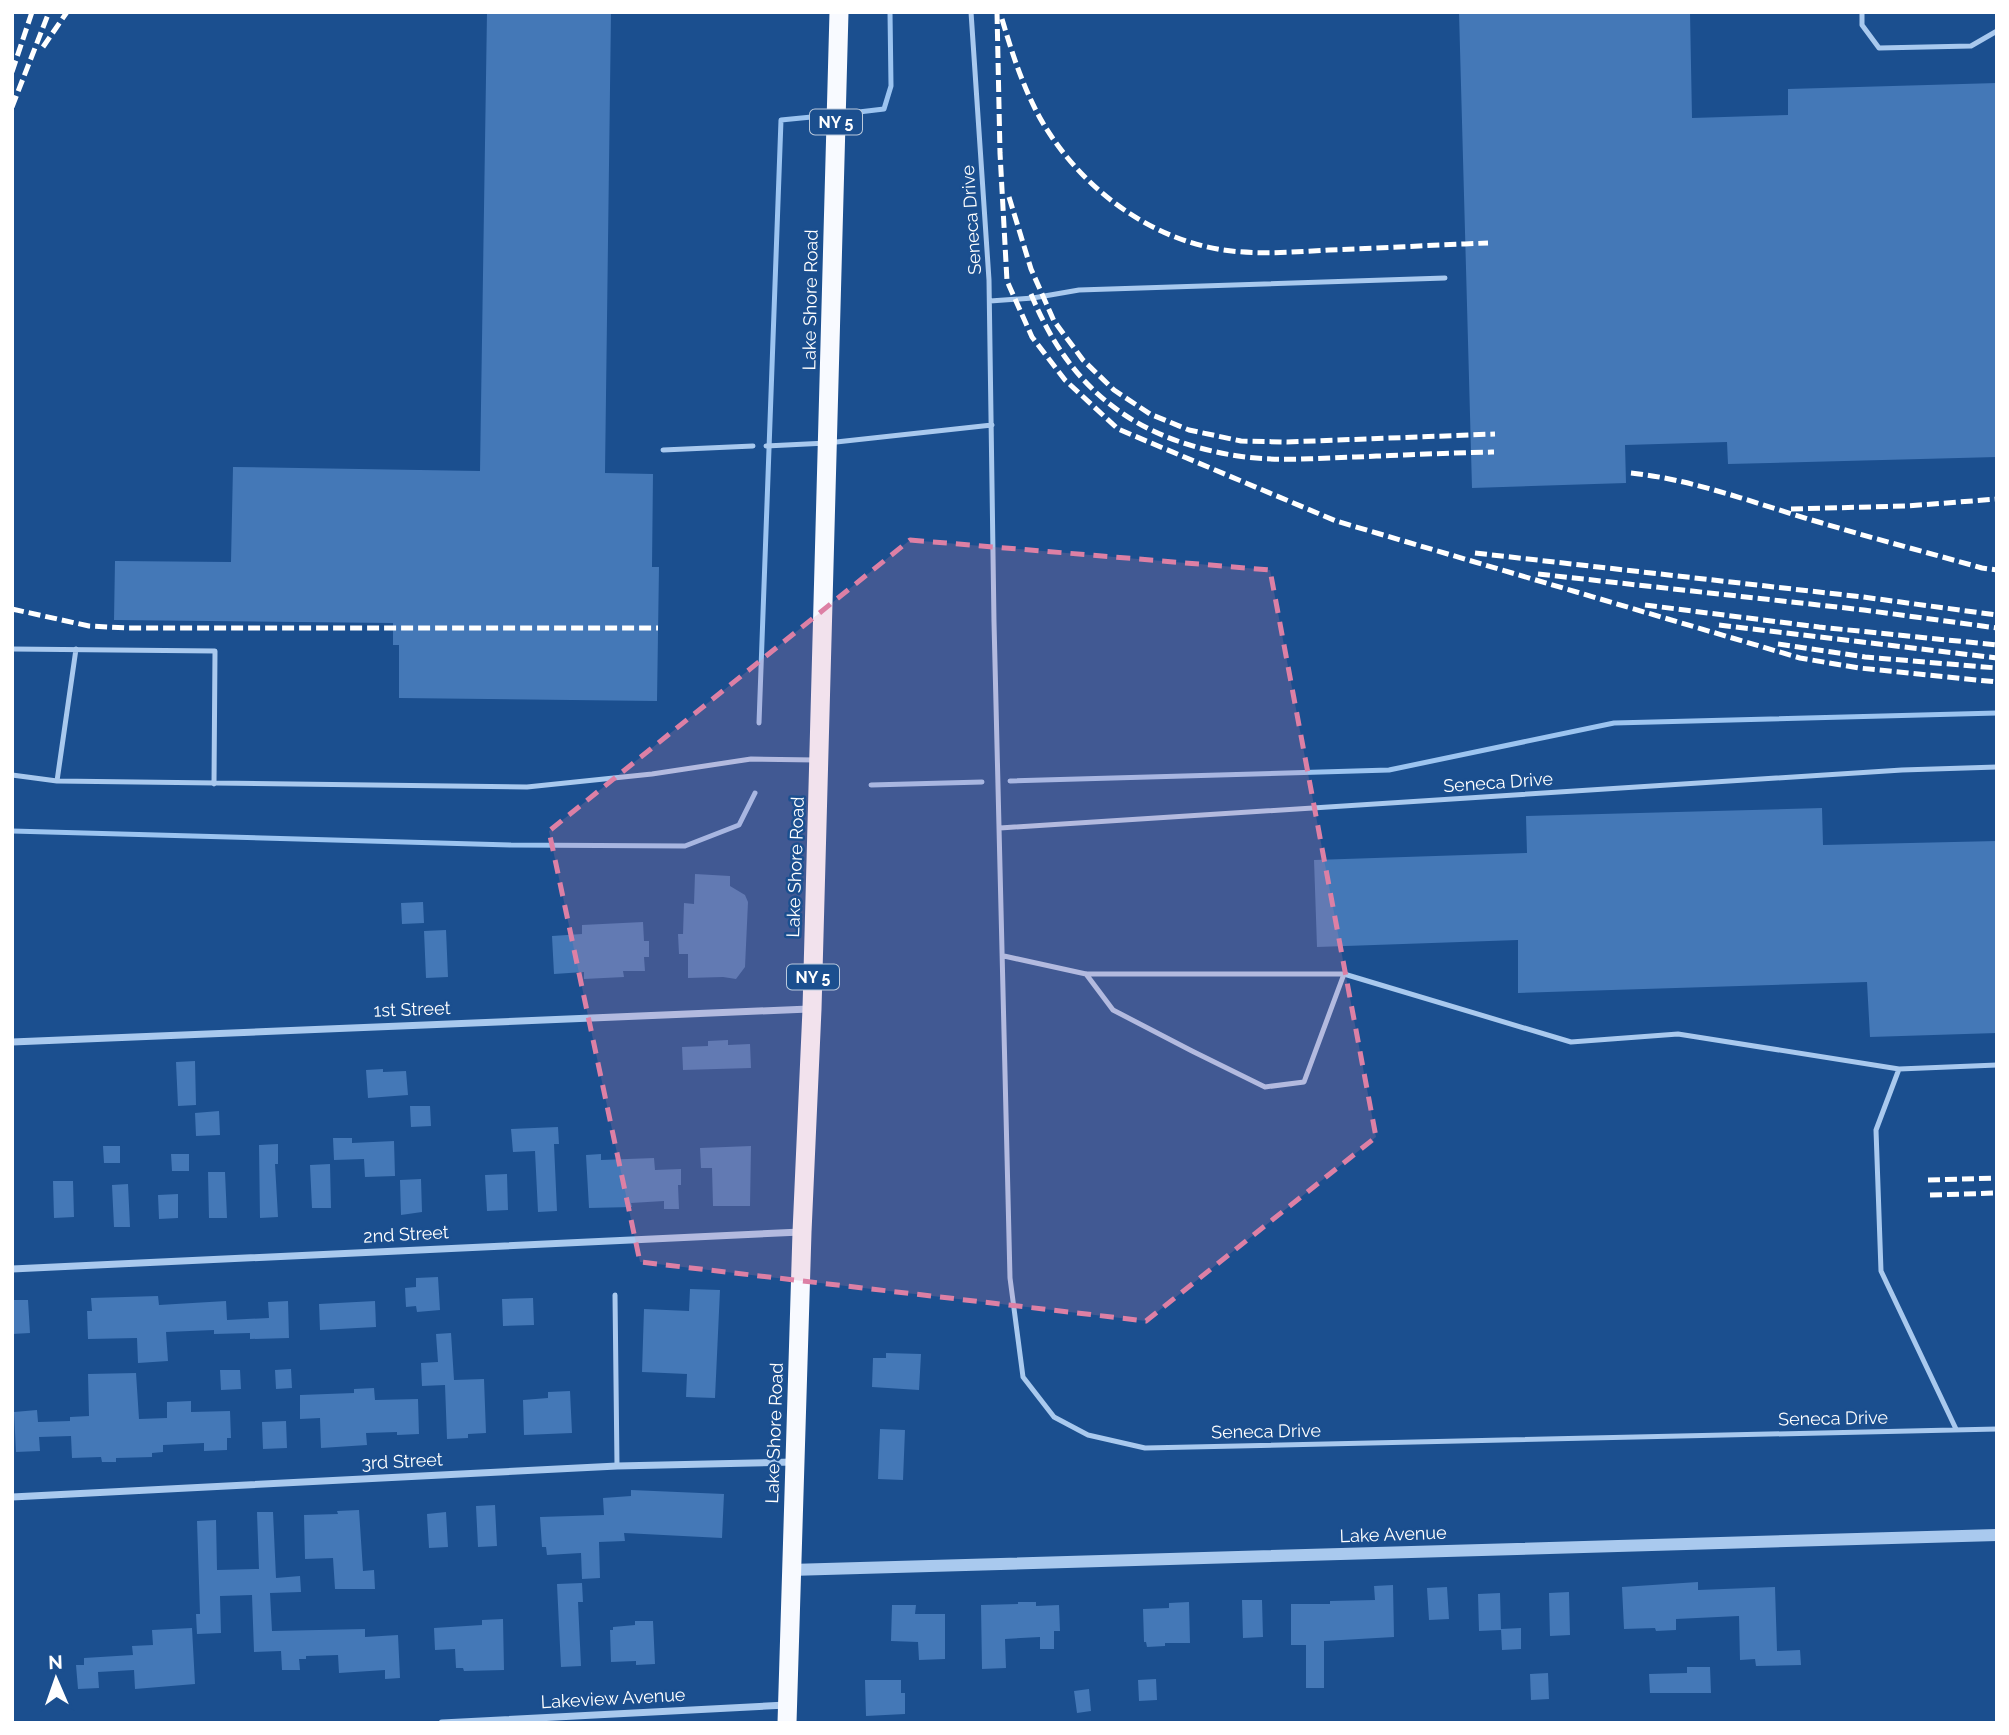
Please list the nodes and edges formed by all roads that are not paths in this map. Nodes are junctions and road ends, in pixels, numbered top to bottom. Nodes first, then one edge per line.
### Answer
1 (838, 12) edge
2 (971, 12) edge
3 (1862, 12) edge
4 (1997, 31) edge
5 (1445, 278) dead end
6 (990, 301) junction
7 (992, 425) junction
8 (827, 443) junction
9 (752, 446) dead end
10 (766, 446) dead end
11 (663, 450) dead end
12 (12, 649) edge
13 (76, 649) junction
14 (819, 761) junction
15 (1997, 766) edge
16 (12, 775) edge
17 (57, 781) junction
18 (214, 783) junction
19 (1000, 828) junction
20 (1004, 956) junction
21 (1086, 974) junction
22 (1344, 974) junction
23 (812, 1009) junction
24 (12, 1042) edge
25 (1997, 1065) edge
26 (1899, 1069) junction
27 (802, 1232) junction
28 (12, 1269) edge
29 (615, 1295) dead end
30 (1956, 1429) junction
31 (1997, 1429) edge
32 (794, 1462) junction
33 (617, 1466) junction
34 (12, 1497) edge
35 (1997, 1535) edge
36 (790, 1570) junction
37 (787, 1714) edge
38 (442, 1723) edge

1 - 8 highway, Lake Shore Road / NY 5
2 - 6 lane, Seneca Drive
3 - 4 lane
5 - 6 lane
6 - 7 lane, Seneca Drive
7 - 8 lane
7 - 19 lane, Seneca Drive
8 - 10 lane
8 - 14 highway, Lake Shore Road / NY 5
9 - 11 lane
12 - 13 lane
13 - 17 lane
13 - 18 lane
14 - 18 lane
14 - 23 highway, Lake Shore Road / NY 5
15 - 19 lane, Seneca Drive
16 - 17 lane
17 - 18 lane
19 - 20 lane, Seneca Drive
20 - 21 lane
20 - 30 lane, Seneca Drive
21 - 22 lane
21 - 22 lane
22 - 26 lane
23 - 24 street, 1st Street
23 - 27 highway, Lake Shore Road / NY 5
25 - 26 lane
26 - 30 lane
27 - 28 street, 2nd Street
27 - 32 highway, Lake Shore Road / NY 5
29 - 33 lane
30 - 31 lane, Seneca Drive
32 - 33 street, 3rd Street
32 - 36 highway, Lake Shore Road / NY 5
33 - 34 street, 3rd Street
35 - 36 street, Lake Avenue
36 - 37 highway, Lake Shore Road / NY 5
37 - 38 street, Lakeview Avenue

